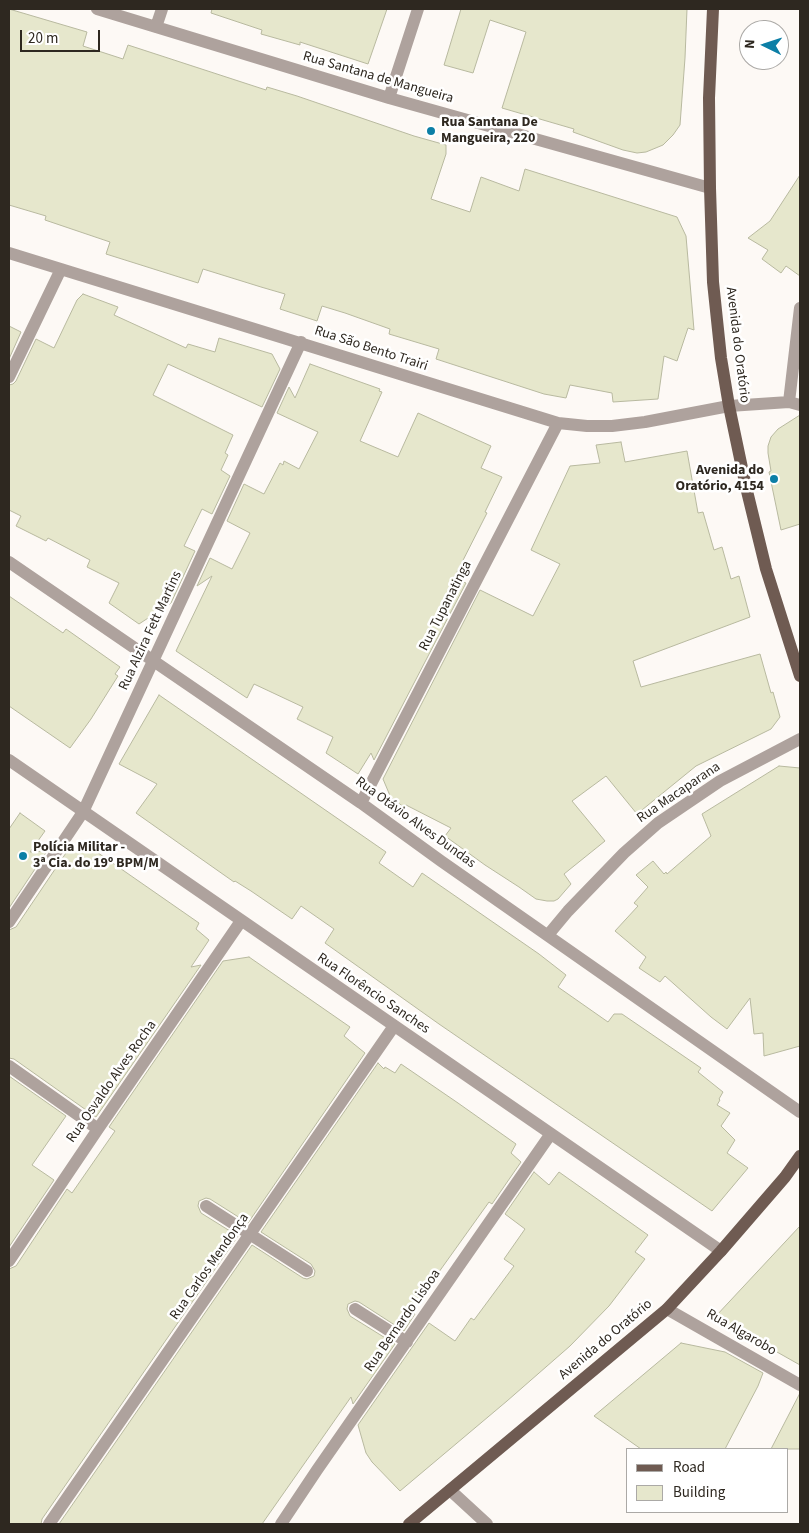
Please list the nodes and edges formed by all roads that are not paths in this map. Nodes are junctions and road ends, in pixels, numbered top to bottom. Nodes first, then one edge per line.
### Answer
1 (97, 9) edge
2 (162, 9) edge
3 (418, 9) edge
4 (713, 9) edge
5 (156, 27) junction
6 (388, 98) junction
7 (710, 188) junction
8 (9, 253) edge
9 (60, 269) junction
10 (800, 308) edge
11 (301, 342) junction
12 (9, 377) edge
13 (795, 403) edge
14 (729, 406) junction
15 (558, 423) junction
16 (9, 562) edge
17 (153, 661) junction
18 (800, 676) edge
19 (800, 739) edge
20 (9, 760) edge
21 (361, 803) junction
22 (83, 812) junction
23 (242, 921) junction
24 (9, 922) edge
25 (548, 936) junction
26 (394, 1026) junction
27 (9, 1066) edge
28 (800, 1112) edge
29 (98, 1129) junction
30 (550, 1135) junction
31 (800, 1156) edge
32 (206, 1206) dead end
33 (250, 1234) junction
34 (721, 1251) junction
35 (9, 1261) edge
36 (307, 1271) dead end
37 (667, 1309) junction
38 (355, 1310) dead end
39 (407, 1342) junction
40 (800, 1385) edge
41 (450, 1490) junction
42 (49, 1524) edge
43 (281, 1524) edge
44 (409, 1524) edge
45 (488, 1524) edge

1 - 5 street, Rua Santana de Mangueira
2 - 5 street
3 - 6 street
4 - 7 main road, Avenida do Oratório
5 - 6 street, Rua Santana de Mangueira
6 - 7 street, Rua Santana de Mangueira
7 - 14 main road, Avenida do Oratório
8 - 9 street, Rua São Bento Trairi
9 - 11 street, Rua São Bento Trairi
9 - 12 street
10 - 13 street
11 - 15 street, Rua São Bento Trairi
11 - 17 street, Rua Alzira Fett Martins
13 - 14 street, Rua São Bento Trairi
14 - 15 street, Rua São Bento Trairi
14 - 18 main road, Avenida do Oratório
15 - 21 street, Rua Tupanatinga
16 - 17 street, Rua Otávio Alves Dundas
17 - 21 street, Rua Otávio Alves Dundas
17 - 22 street, Rua Alzira Fett Martins
19 - 25 street, Rua Macaparana
20 - 22 street, Rua Florêncio Sanches
21 - 25 street, Rua Otávio Alves Dundas
22 - 23 street, Rua Florêncio Sanches
22 - 24 street, Rua Alzira Fett Martins
23 - 26 street, Rua Florêncio Sanches
23 - 29 street, Rua Osvaldo Alves Rocha
25 - 28 street, Rua Otávio Alves Dundas
26 - 30 street, Rua Florêncio Sanches
26 - 33 street, Rua Carlos Mendonça
27 - 29 street
29 - 35 street, Rua Osvaldo Alves Rocha
30 - 34 street, Rua Florêncio Sanches
30 - 39 street, Rua Bernardo Lisboa
31 - 34 main road, Avenida do Oratório
32 - 33 street
33 - 36 street
33 - 42 street, Rua Carlos Mendonça
34 - 37 main road, Avenida do Oratório
37 - 40 street, Rua Algarobo
37 - 41 main road, Avenida do Oratório
38 - 39 street
39 - 43 street, Rua Bernardo Lisboa
41 - 44 main road, Avenida do Oratório
41 - 45 street

